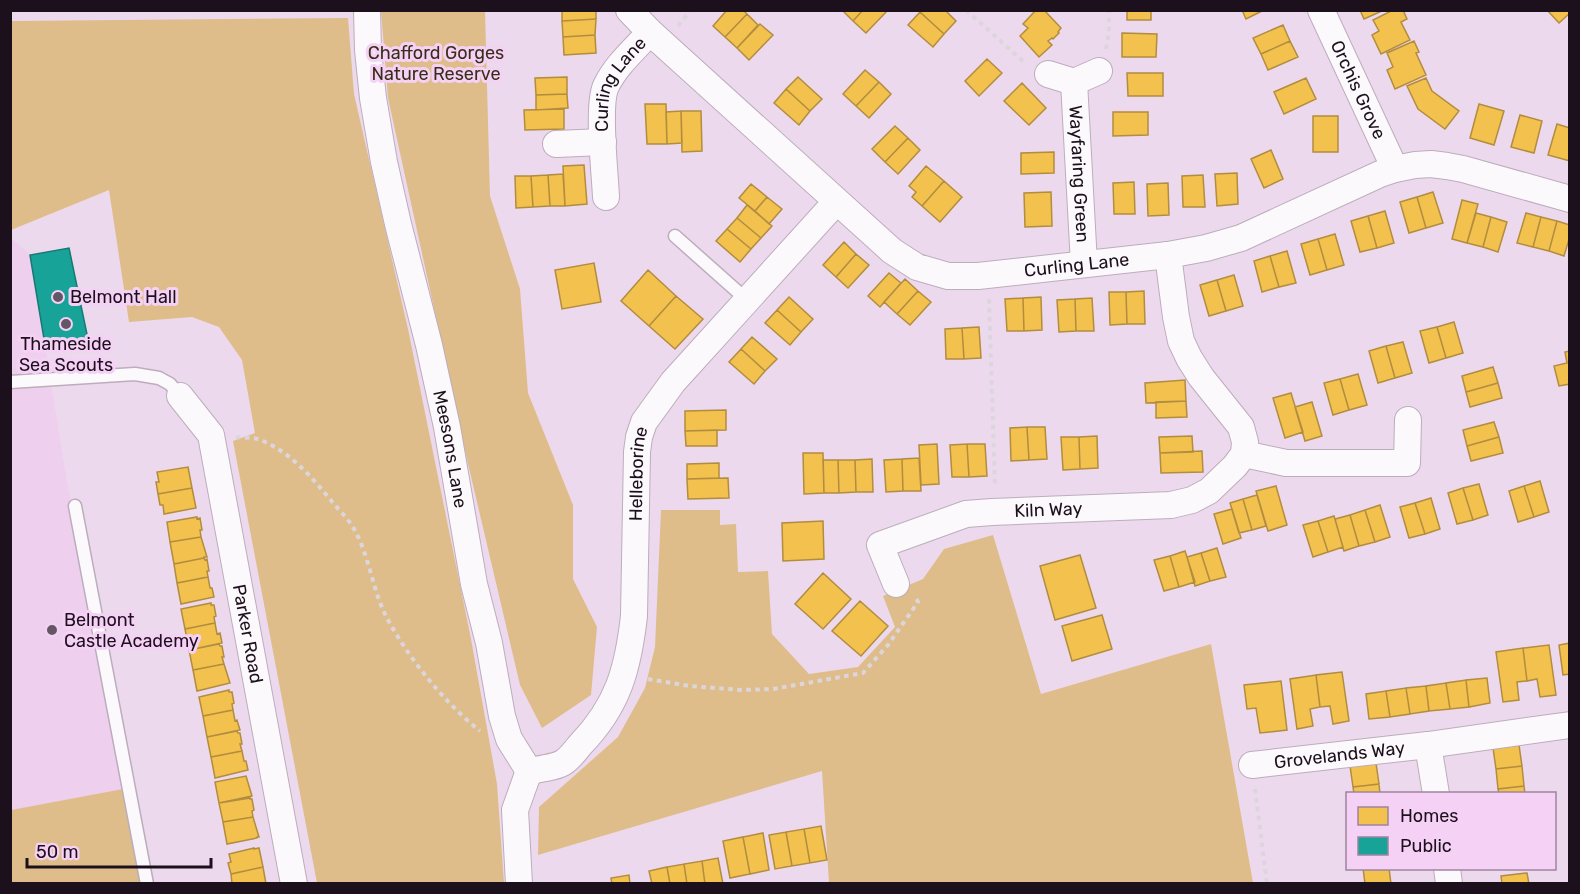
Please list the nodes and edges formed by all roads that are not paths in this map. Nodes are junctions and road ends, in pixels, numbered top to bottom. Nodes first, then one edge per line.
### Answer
1 (367, 10) edge
2 (629, 10) edge
3 (1321, 10) edge
4 (650, 32) junction
5 (1100, 71) road end
6 (1048, 74) road end
7 (1074, 82) junction
8 (603, 142) junction
9 (556, 144) dead end
10 (1395, 169) junction
11 (606, 197) dead end
12 (1569, 199) edge
13 (836, 202) junction
14 (675, 236) dead end
15 (1168, 255) junction
16 (1084, 264) junction
17 (747, 300) junction
18 (10, 382) edge
19 (180, 396) joint
20 (1408, 420) dead end
21 (1244, 454) junction
22 (75, 506) dead end
23 (905, 589) road end
24 (1569, 725) edge
25 (1428, 745) junction
26 (1252, 765) road end
27 (529, 771) junction
28 (1436, 792) edge
29 (147, 884) edge
30 (294, 884) edge
31 (519, 884) edge

1 - 27 street, Meesons Lane
2 - 4 street, Curling Lane
3 - 10 street, Orchis Grove
4 - 8 street, Curling Lane
4 - 13 street, Curling Lane
5 - 7 street, Wayfaring Green
6 - 7 street, Wayfaring Green
7 - 16 street, Wayfaring Green
8 - 9 street, Curling Lane
8 - 11 street, Curling Lane
10 - 12 street, Curling Lane
10 - 15 street, Curling Lane
13 - 16 street, Curling Lane
13 - 17 street, Helleborine
14 - 17 lane
15 - 16 street, Curling Lane
15 - 21 street
17 - 27 street, Helleborine
18 - 19 lane
19 - 30 street, Parker Road
20 - 21 street
21 - 23 street, Kiln Way
22 - 29 lane
24 - 25 street, Grovelands Way
25 - 26 street, Grovelands Way
25 - 28 street, Grovelands Way
27 - 31 street

